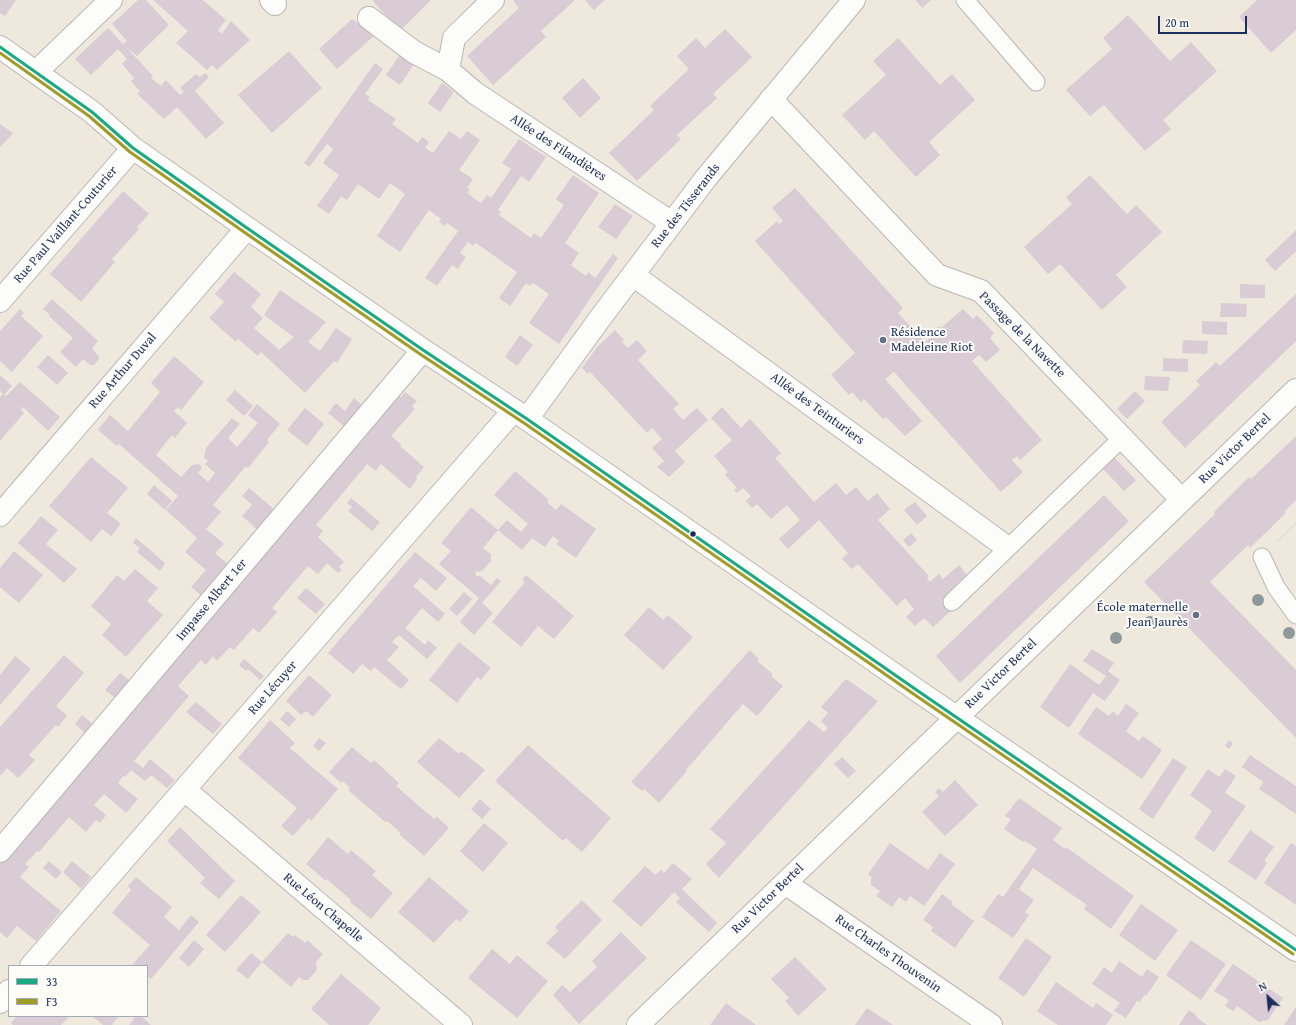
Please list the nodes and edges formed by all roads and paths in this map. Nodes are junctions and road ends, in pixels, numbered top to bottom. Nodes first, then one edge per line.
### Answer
1 (111, 0) edge
2 (493, 0) edge
3 (854, 0) edge
4 (966, 0) edge
5 (369, 18) dead end
6 (0, 47) edge
7 (448, 70) junction
8 (36, 72) junction
9 (1036, 82) dead end
10 (771, 99) junction
11 (133, 148) junction
12 (672, 223) junction
13 (247, 228) junction
14 (633, 275) junction
15 (0, 301) edge
16 (423, 350) junction
17 (1296, 390) edge
18 (521, 414) junction
19 (1122, 438) junction
20 (1182, 500) junction
21 (0, 514) edge
22 (1004, 546) junction
23 (1262, 557) dead end
24 (952, 602) dead end
25 (1296, 615) edge
26 (957, 717) junction
27 (185, 790) junction
28 (0, 851) edge
29 (785, 883) junction
30 (1294, 945) edge
31 (32, 965) edge
32 (8, 992) edge
33 (0, 1002) edge
34 (461, 1025) edge
35 (638, 1025) edge
36 (991, 1025) edge

1 - 8 street
2 - 7 street
3 - 10 street, Rue des Tisserands
4 - 9 lane
5 - 7 street, Allée des Filandières
6 - 8 street
7 - 12 street, Allée des Filandières
8 - 11 street
10 - 12 street, Rue des Tisserands
10 - 19 street, Passage de la Navette
11 - 13 street
11 - 15 street, Rue Paul Vaillant-Couturier
12 - 14 street, Rue des Tisserands
13 - 16 street
13 - 21 street, Rue Arthur Duval
14 - 18 street, Rue des Tisserands
14 - 22 street, Allée des Teinturiers
16 - 18 street
16 - 28 street, Impasse Albert 1er
17 - 20 street, Rue Victor Bertel
18 - 26 street
18 - 27 street, Rue Lécuyer
19 - 20 street, Passage de la Navette
19 - 22 lane
20 - 26 street, Rue Victor Bertel
22 - 24 lane
23 - 25 lane
26 - 29 street, Rue Victor Bertel
26 - 30 street
27 - 31 street, Rue Lécuyer
27 - 34 street, Rue Léon Chapelle
29 - 35 street, Rue Victor Bertel
29 - 36 street, Rue Charles Thouvenin
32 - 33 street

